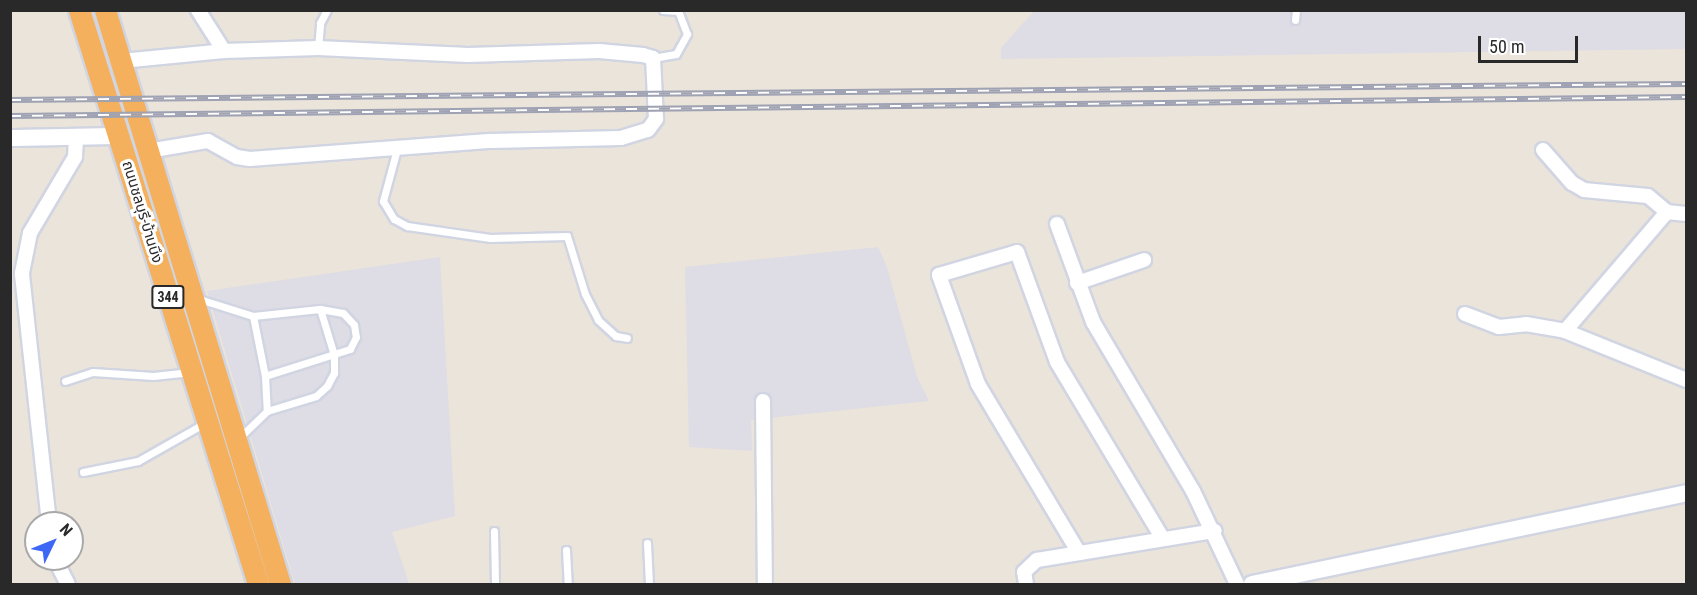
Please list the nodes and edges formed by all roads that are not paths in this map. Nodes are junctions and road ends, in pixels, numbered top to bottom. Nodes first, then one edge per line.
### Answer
1 (79, 10) edge
2 (105, 10) edge
3 (198, 10) edge
4 (327, 10) edge
5 (663, 10) edge
6 (1296, 10) edge
7 (680, 11) edge
8 (1295, 20) dead end
9 (318, 48) junction
10 (224, 51) junction
11 (653, 58) junction
12 (121, 61) junction
13 (118, 136) junction
14 (76, 137) junction
15 (10, 138) edge
16 (396, 149) junction
17 (1543, 150) dead end
18 (148, 151) junction
19 (1667, 212) junction
20 (1686, 214) edge
21 (1057, 224) dead end
22 (1144, 260) dead end
23 (1077, 282) junction
24 (192, 296) junction
25 (320, 309) junction
26 (1465, 314) dead end
27 (253, 316) junction
28 (1565, 331) junction
29 (627, 338) dead end
30 (334, 355) junction
31 (191, 372) junction
32 (265, 376) junction
33 (1686, 380) edge
34 (65, 381) dead end
35 (763, 401) dead end
36 (267, 411) junction
37 (207, 422) junction
38 (236, 441) junction
39 (83, 472) dead end
40 (1686, 493) edge
41 (48, 511) edge
42 (494, 531) dead end
43 (1215, 531) junction
44 (1163, 539) junction
45 (647, 543) dead end
46 (566, 550) dead end
47 (1078, 553) junction
48 (61, 571) edge
49 (1277, 582) edge
50 (68, 585) edge
51 (258, 585) edge
52 (280, 585) edge
53 (495, 585) edge
54 (568, 585) edge
55 (649, 585) edge
56 (765, 585) edge
57 (1026, 585) edge
58 (1237, 585) edge
59 (1252, 585) edge

1 - 13 highway, ถนนชลบุรี-บ้านบึง / 344
2 - 12 highway, ถนนชลบุรี-บ้านบึง / 344
3 - 10 street
4 - 9 lane
5 - 7 lane
6 - 8 lane
7 - 11 lane
9 - 10 street
9 - 11 street
10 - 12 street
11 - 16 street
12 - 18 highway, ถนนชลบุรี-บ้านบึง / 344
13 - 14 street
13 - 31 highway, ถนนชลบุรี-บ้านบึง / 344
14 - 15 street
14 - 41 street
16 - 18 street
16 - 29 lane
17 - 19 street
18 - 24 highway, ถนนชลบุรี-บ้านบึง / 344
19 - 20 street
19 - 28 street
21 - 23 street
22 - 23 street
23 - 43 street
24 - 27 lane
24 - 38 highway, ถนนชลบุรี-บ้านบึง / 344
25 - 27 lane
25 - 30 lane
25 - 30 lane
26 - 28 street
27 - 32 lane
28 - 33 street
30 - 32 lane
30 - 36 lane
31 - 34 lane
31 - 37 highway, ถนนชลบุรี-บ้านบึง / 344
32 - 36 lane
35 - 56 street
36 - 38 lane
37 - 39 lane
37 - 51 highway, ถนนชลบุรี-บ้านบึง / 344
38 - 52 highway, ถนนชลบุรี-บ้านบึง / 344
40 - 49 street
42 - 53 lane
43 - 44 street
43 - 58 street
44 - 47 street
44 - 47 street
45 - 55 lane
46 - 54 lane
47 - 57 street
48 - 50 street
49 - 59 street

